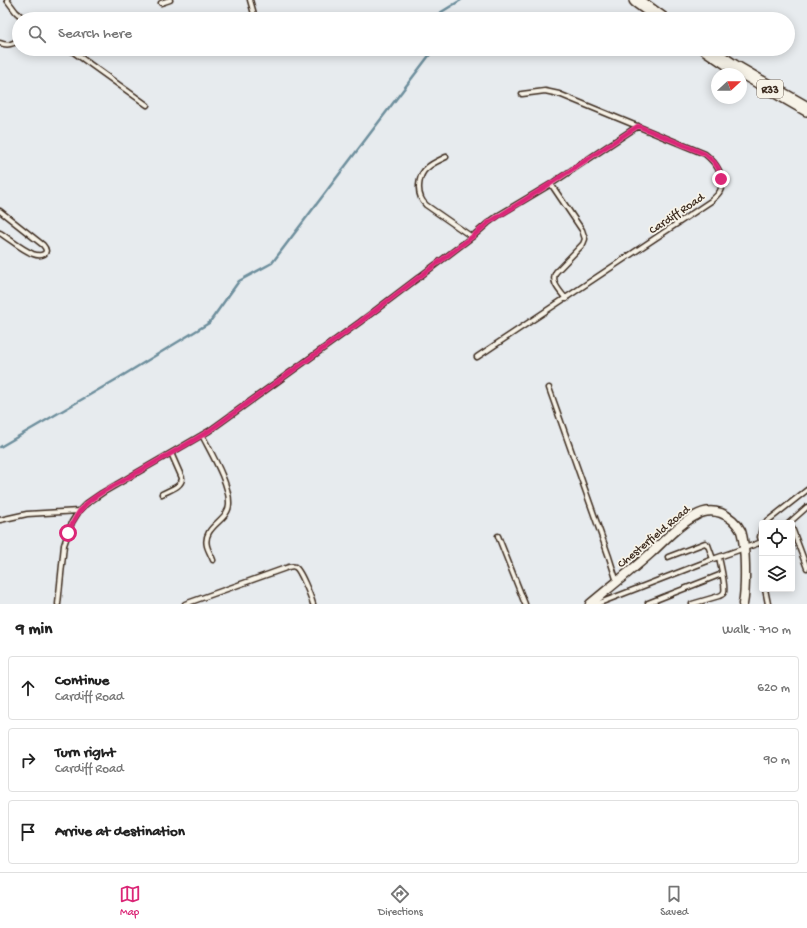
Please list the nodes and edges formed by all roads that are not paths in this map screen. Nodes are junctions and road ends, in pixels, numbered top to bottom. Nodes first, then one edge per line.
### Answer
1 (7, 0) edge
2 (170, 0) edge
3 (250, 0) edge
4 (636, 0) edge
5 (161, 3) dead end
6 (16, 12) edge
7 (253, 12) edge
8 (652, 12) edge
9 (0, 43) edge
10 (12, 44) edge
11 (79, 56) edge
12 (718, 56) edge
13 (522, 94) dead end
14 (147, 105) dead end
15 (807, 109) edge
16 (638, 126) junction
17 (446, 157) dead end
18 (550, 184) junction
19 (0, 211) edge
20 (0, 233) edge
21 (472, 237) junction
22 (566, 299) junction
23 (477, 357) dead end
24 (549, 388) dead end
25 (202, 435) junction
26 (171, 453) junction
27 (807, 490) edge
28 (162, 494) dead end
29 (807, 507) edge
30 (80, 510) junction
31 (0, 520) edge
32 (769, 520) edge
33 (793, 520) edge
34 (498, 536) dead end
35 (795, 536) edge
36 (759, 544) edge
37 (744, 548) junction
38 (719, 557) junction
39 (668, 558) dead end
40 (713, 559) junction
41 (213, 560) dead end
42 (807, 568) edge
43 (722, 574) junction
44 (617, 582) junction
45 (766, 592) edge
46 (58, 604) edge
47 (184, 604) edge
48 (313, 604) edge
49 (525, 604) edge
50 (590, 604) edge
51 (597, 604) edge
52 (648, 604) edge
53 (692, 604) edge
54 (743, 604) edge
55 (768, 604) edge

1 - 6 lane
2 - 5 lane
3 - 7 lane
4 - 8 main road
9 - 10 lane
11 - 14 lane
12 - 15 main road, R33
13 - 16 lane
16 - 18 lane
16 - 22 lane, Cardiff Road
17 - 21 lane
18 - 21 lane
18 - 22 lane
19 - 20 lane
21 - 25 lane
22 - 23 lane, Cardiff Road
24 - 44 lane
25 - 26 lane
25 - 41 lane
26 - 28 lane
26 - 30 lane
27 - 32 lane
29 - 33 lane
30 - 31 lane
30 - 46 lane
34 - 49 lane
35 - 42 lane
36 - 37 lane
37 - 38 lane
37 - 44 street, Chesterfield Road
37 - 54 street, Chesterfield Road
38 - 40 lane
38 - 43 lane
39 - 40 lane
40 - 51 lane
43 - 52 lane
43 - 53 lane
44 - 50 street, Chesterfield Road
45 - 55 lane
47 - 48 lane

